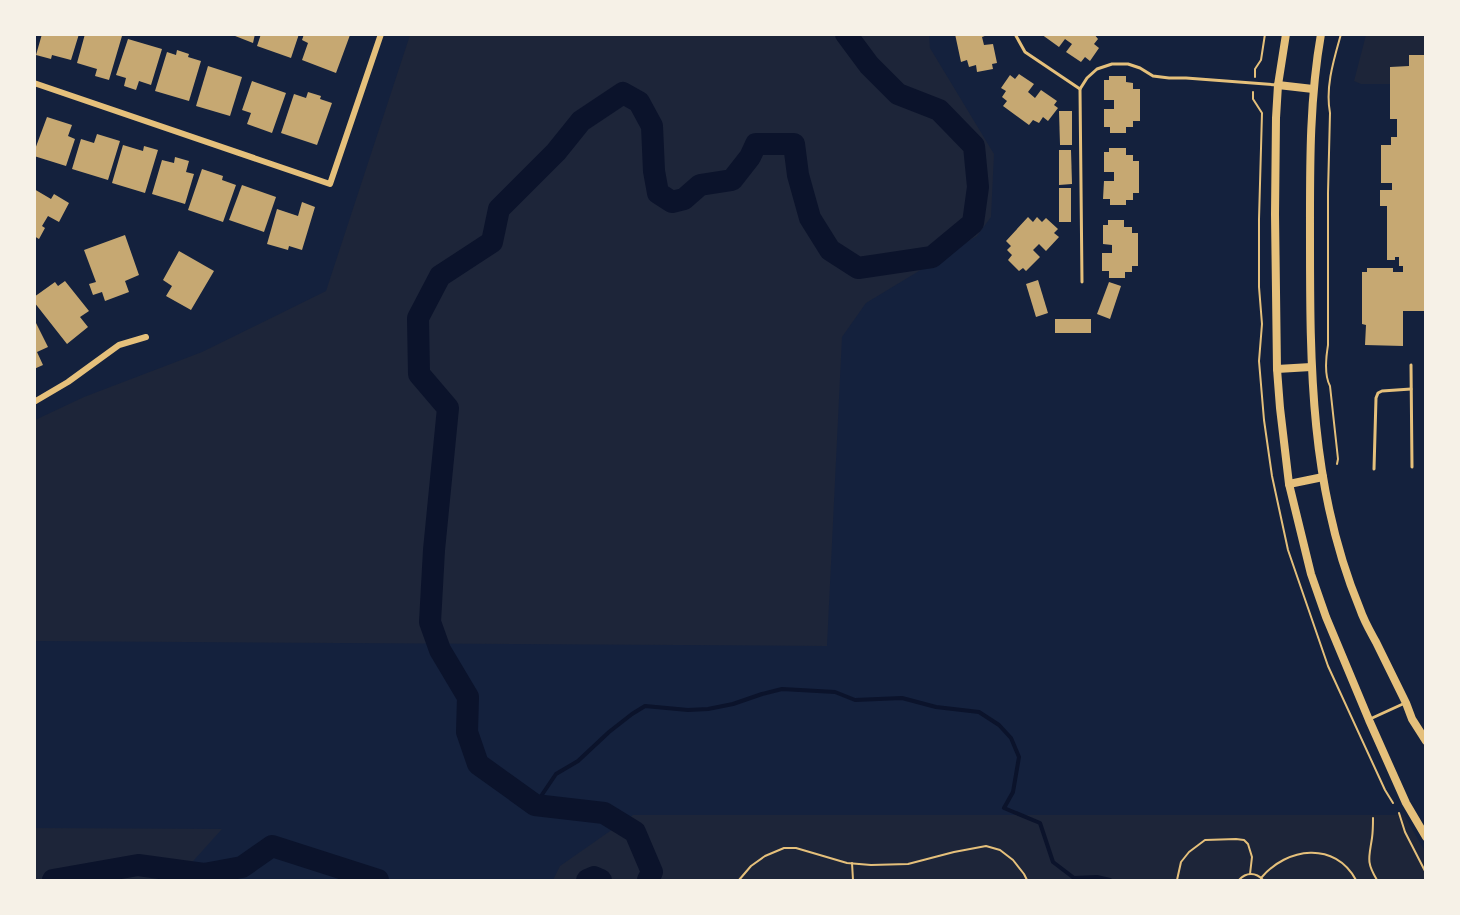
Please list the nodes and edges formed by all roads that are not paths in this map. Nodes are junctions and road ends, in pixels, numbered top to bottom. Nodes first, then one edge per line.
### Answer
1 (381, 34) edge
2 (1016, 34) edge
3 (1286, 34) edge
4 (1321, 34) edge
5 (34, 82) edge
6 (1278, 85) junction
7 (1080, 89) junction
8 (1313, 89) junction
9 (1082, 282) dead end
10 (146, 337) dead end
11 (1411, 365) dead end
12 (1311, 367) junction
13 (1277, 369) junction
14 (1412, 389) junction
15 (34, 402) edge
16 (1412, 467) dead end
17 (1374, 469) dead end
18 (1323, 477) junction
19 (1290, 484) junction
20 (1406, 703) junction
21 (1369, 720) junction
22 (1425, 741) edge
23 (1425, 837) edge

1 - 5 street
2 - 7 lane
3 - 6 main road
4 - 8 main road
6 - 7 lane
6 - 8 main road
6 - 13 main road
7 - 9 lane
8 - 12 main road
10 - 15 street
11 - 14 lane
12 - 13 main road
12 - 18 main road
13 - 19 main road
14 - 16 lane
14 - 17 lane
18 - 19 main road
18 - 20 main road
19 - 21 main road
20 - 21 lane
20 - 22 main road
21 - 23 main road

